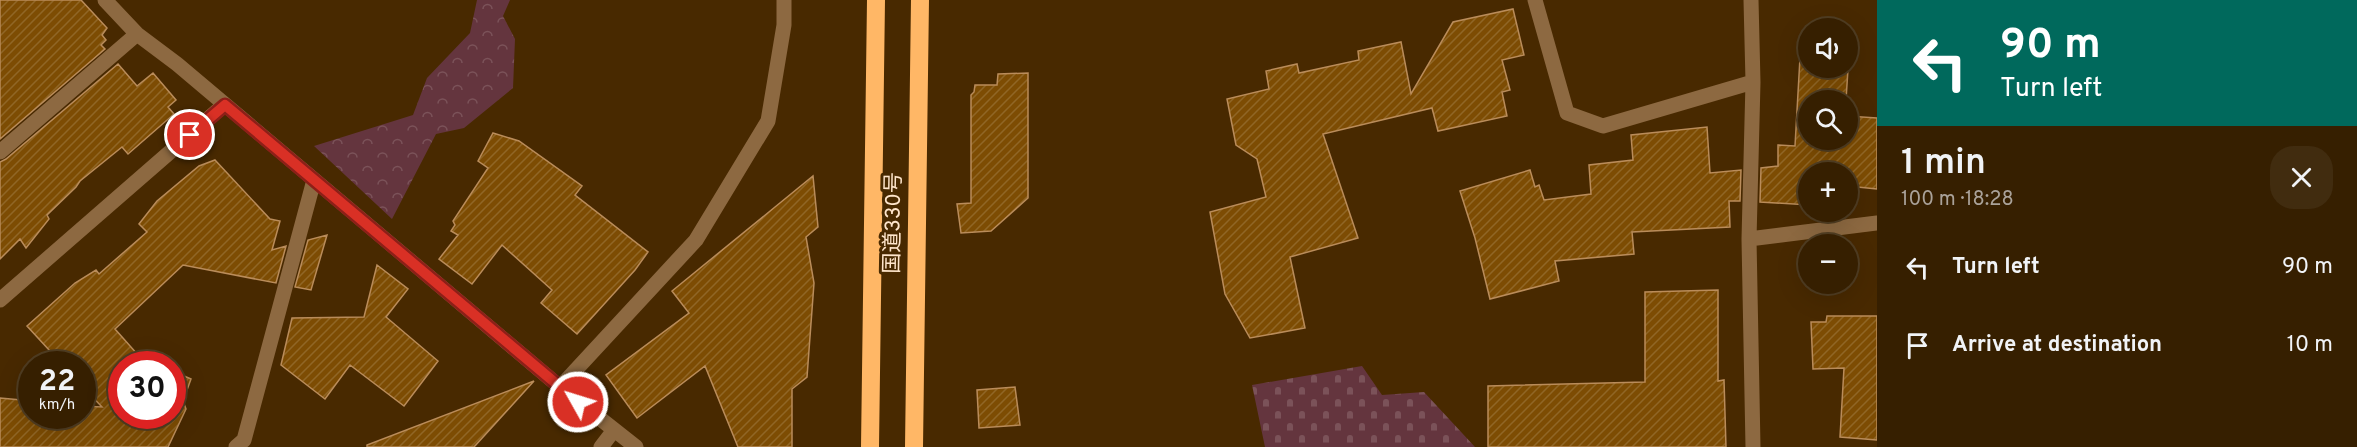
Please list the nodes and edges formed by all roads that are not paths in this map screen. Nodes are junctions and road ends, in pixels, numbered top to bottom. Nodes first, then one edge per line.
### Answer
1 (105, 0) edge
2 (784, 0) edge
3 (876, 0) edge
4 (920, 0) edge
5 (1535, 0) edge
6 (1751, 0) edge
7 (137, 34) junction
8 (1753, 82) junction
9 (225, 105) junction
10 (0, 152) edge
11 (314, 180) junction
12 (1877, 223) edge
13 (1749, 239) junction
14 (0, 300) edge
15 (560, 387) junction
16 (614, 430) junction
17 (236, 447) edge
18 (601, 447) edge
19 (636, 447) edge
20 (870, 447) edge
21 (914, 447) edge
22 (1753, 447) edge

1 - 7 street
2 - 15 street
3 - 20 highway, 国道330号
4 - 21 highway, 国道330号
5 - 8 street
6 - 8 street
7 - 9 street
7 - 10 street
8 - 13 street
9 - 11 street
9 - 14 street
11 - 15 street
11 - 17 street
12 - 13 street
13 - 22 street
15 - 16 street
16 - 18 street
16 - 19 street

